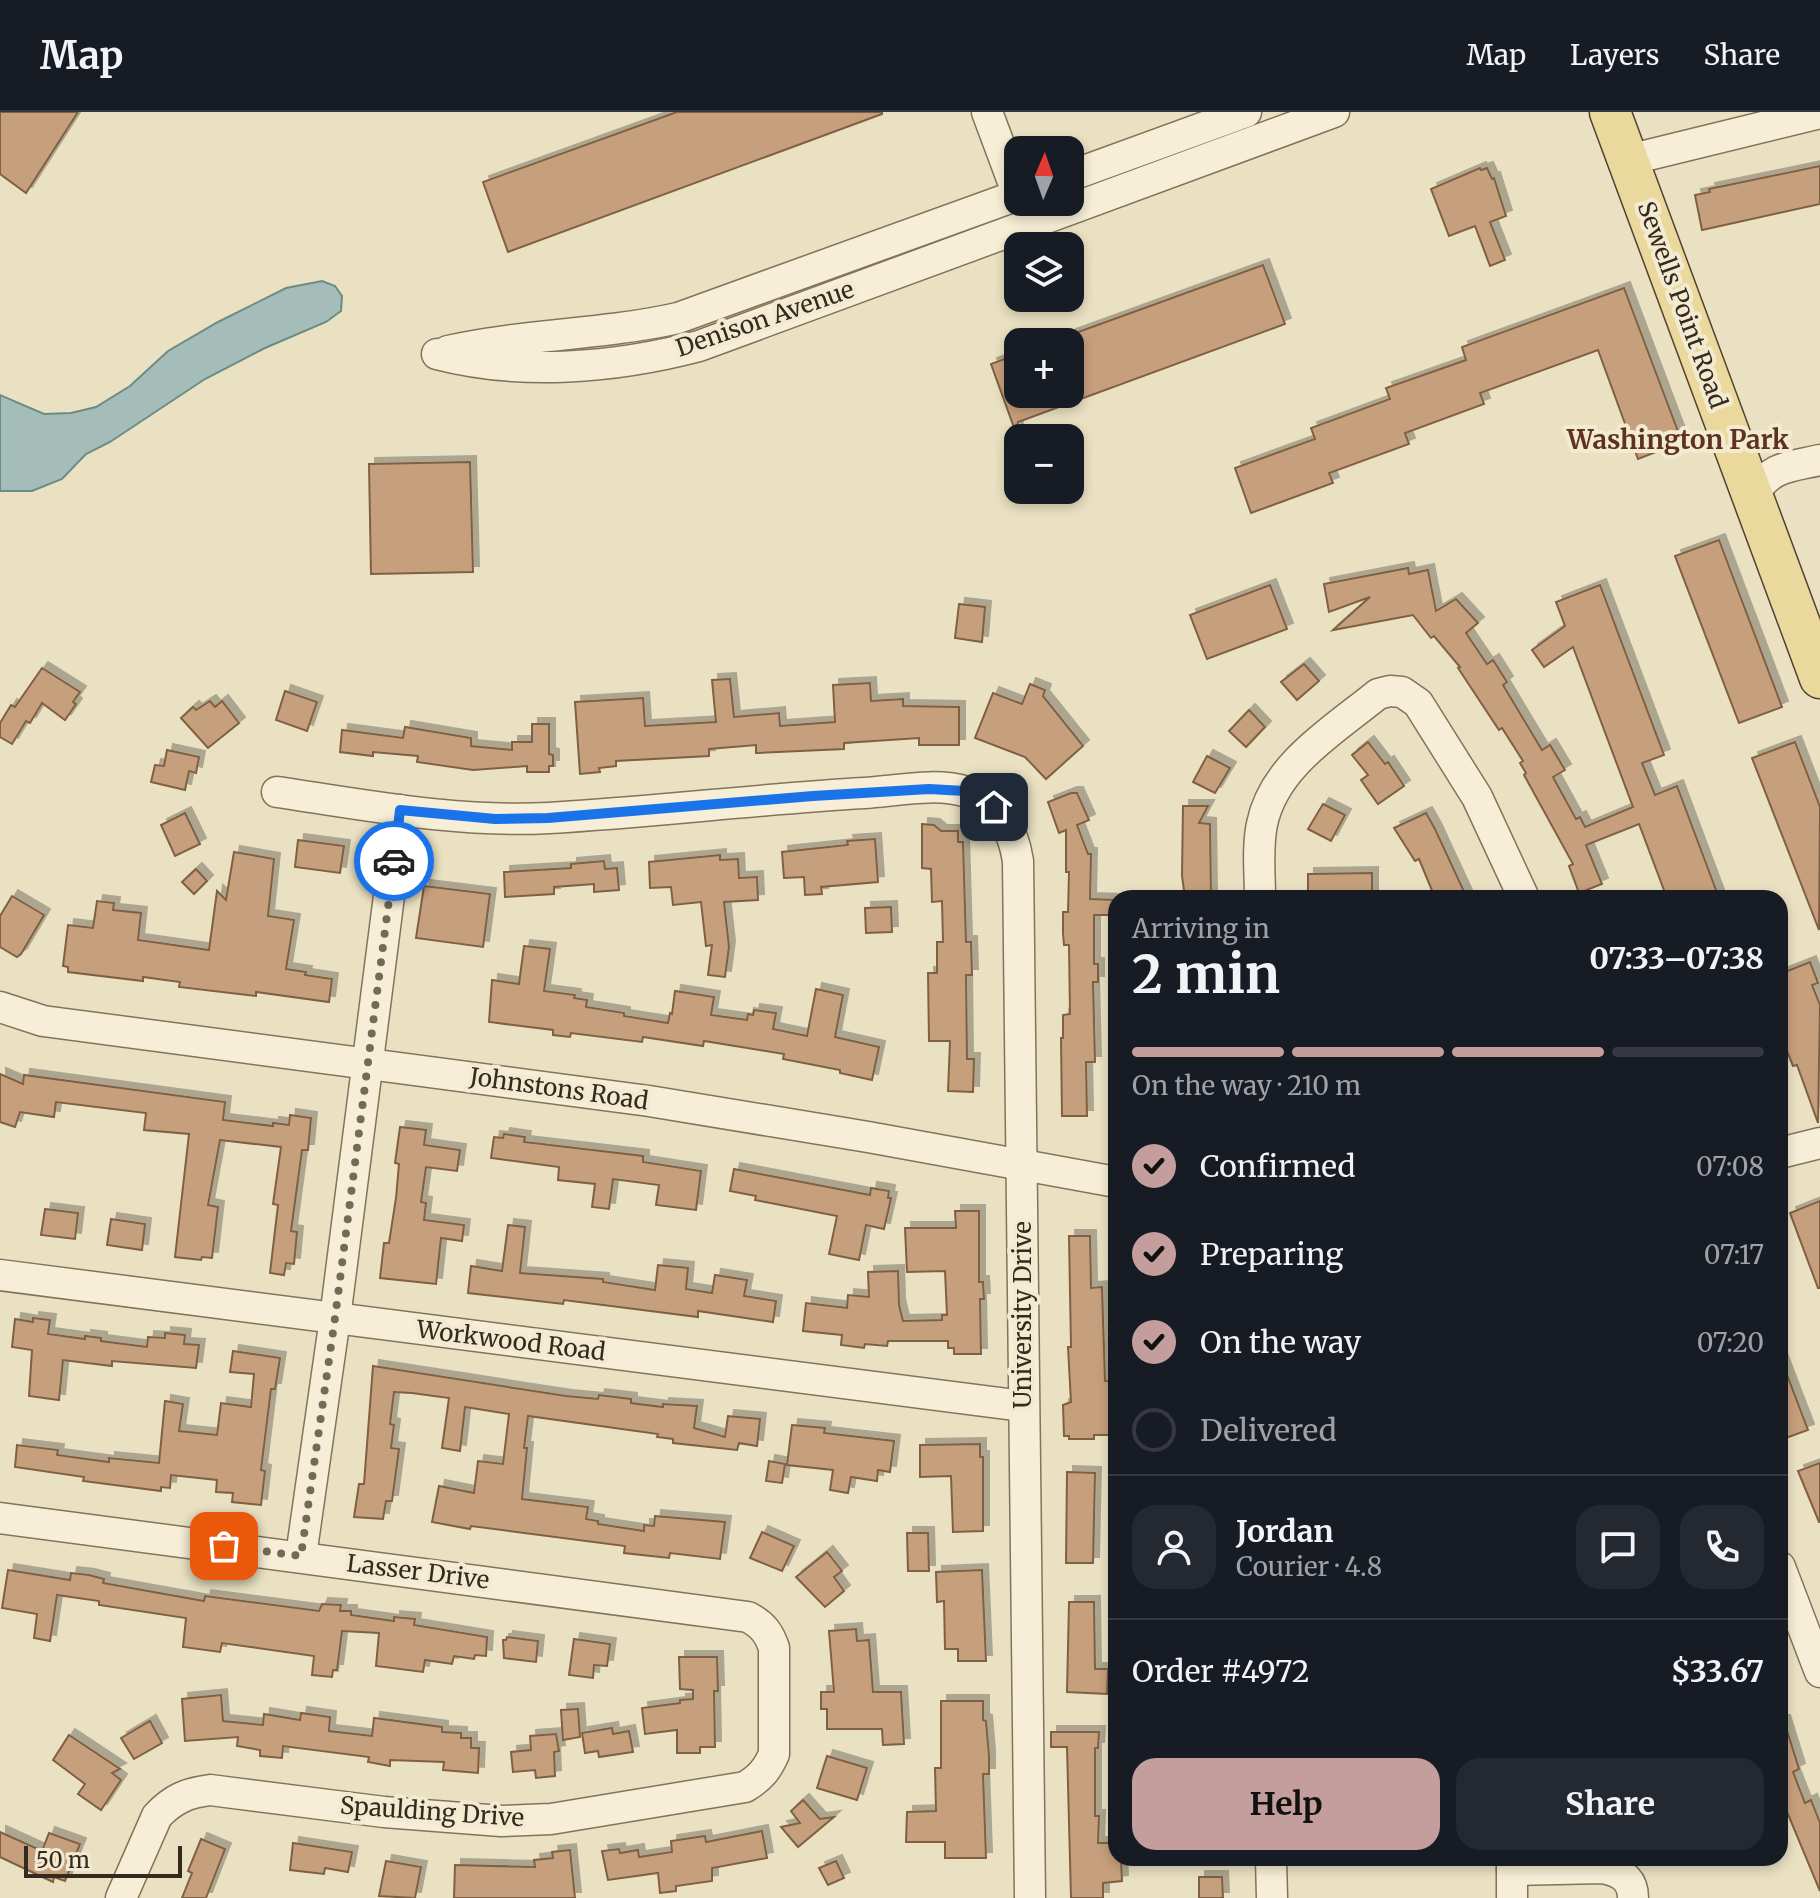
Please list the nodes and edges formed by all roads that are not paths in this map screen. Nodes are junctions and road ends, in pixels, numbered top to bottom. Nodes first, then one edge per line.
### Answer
1 (987, 112) edge
2 (1246, 112) edge
3 (1334, 112) edge
4 (1610, 112) edge
5 (1820, 113) edge
6 (1004, 158) edge
7 (1628, 160) junction
8 (1084, 171) edge
9 (1084, 194) edge
10 (1004, 200) edge
11 (1018, 216) edge
12 (1820, 460) edge
13 (1753, 495) junction
14 (1820, 678) edge
15 (277, 792) dead end
16 (400, 810) junction
17 (1260, 890) edge
18 (1521, 890) edge
19 (0, 1007) edge
20 (368, 1064) junction
21 (1820, 1143) edge
22 (1788, 1151) edge
23 (1022, 1165) junction
24 (1108, 1181) edge
25 (0, 1275) edge
26 (335, 1318) junction
27 (1023, 1406) junction
28 (0, 1518) edge
29 (301, 1556) junction
30 (1788, 1588) edge
31 (1820, 1672) edge
32 (775, 1694) joint
33 (1271, 1866) edge
34 (1512, 1875) edge
35 (121, 1898) edge
36 (1030, 1898) edge
37 (1272, 1898) edge
38 (1633, 1898) edge

1 - 6 street
2 - 8 street
3 - 9 street, Denison Avenue
4 - 7 main road, Sewells Point Road
5 - 7 street
7 - 13 main road, Sewells Point Road
10 - 11 street, Denison Avenue
12 - 13 street
13 - 14 main road, Sewells Point Road
15 - 16 street, University Drive
16 - 20 street
16 - 23 street, University Drive
17 - 18 street
19 - 20 street, Johnstons Road
20 - 23 street, Johnstons Road
20 - 26 street
21 - 22 street
23 - 24 street, Johnstons Road
23 - 27 street, University Drive
25 - 26 street, Workwood Road
26 - 27 street, Workwood Road
26 - 29 street
27 - 36 street, University Drive
28 - 29 street, Lasser Drive
29 - 32 street, Lasser Drive
30 - 31 street
32 - 35 street, Spaulding Drive
33 - 37 street
34 - 38 street

